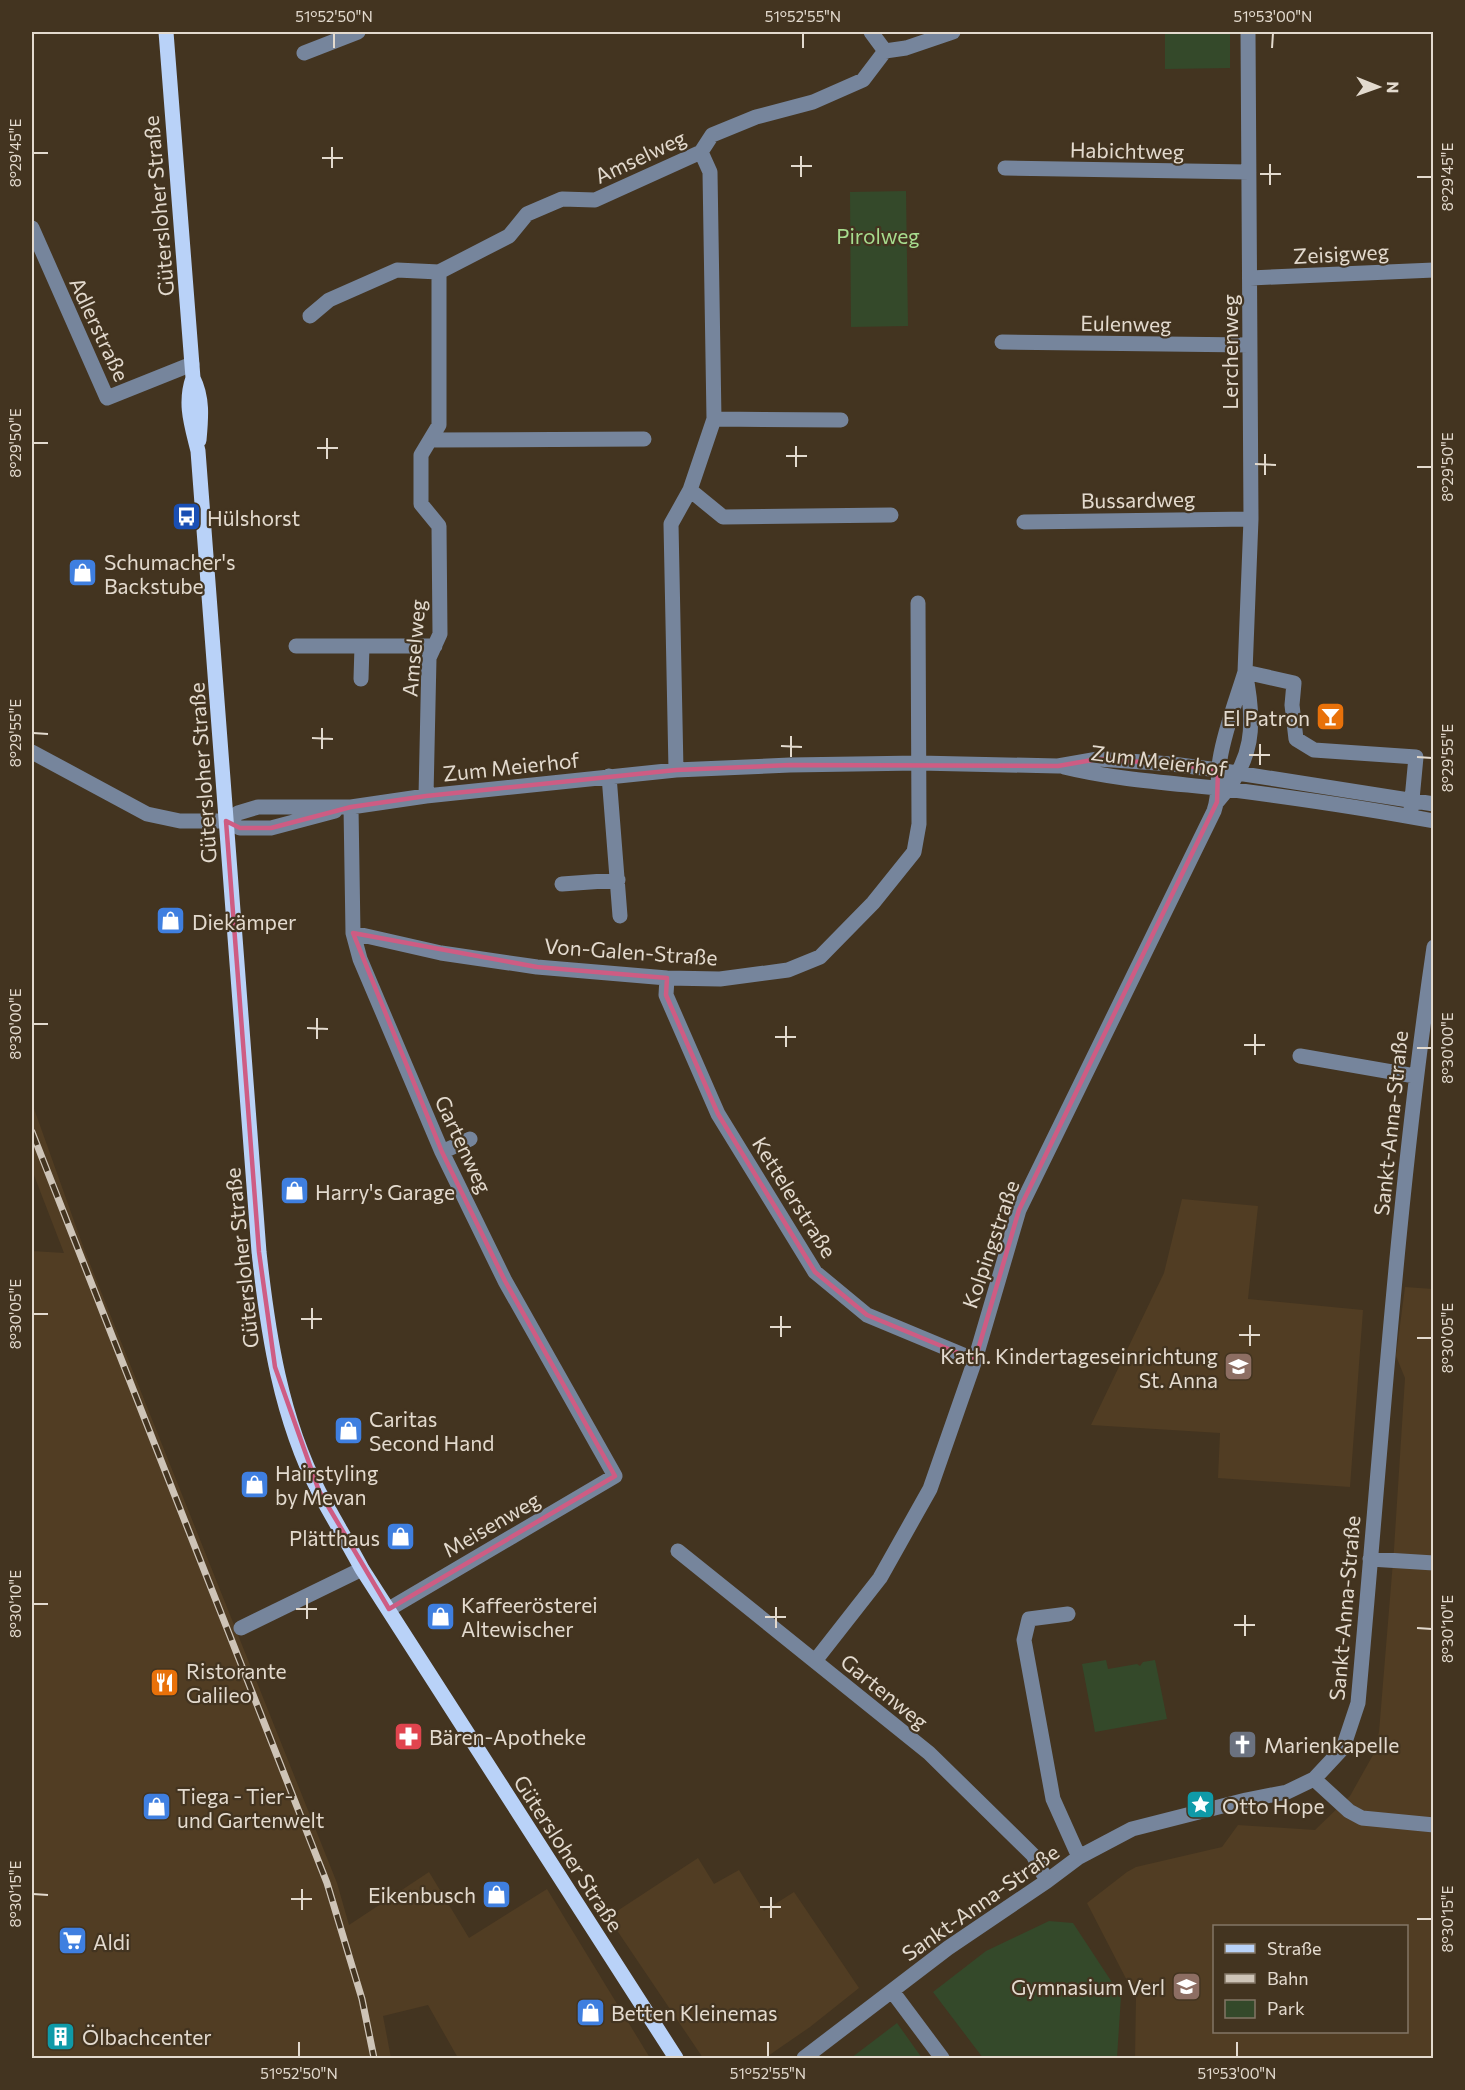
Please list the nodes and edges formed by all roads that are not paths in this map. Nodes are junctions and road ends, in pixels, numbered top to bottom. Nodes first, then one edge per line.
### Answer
1 (166, 32) edge
2 (358, 32) edge
3 (871, 32) edge
4 (952, 32) edge
5 (1248, 32) edge
6 (885, 51) junction
7 (304, 54) dead end
8 (701, 152) junction
9 (1005, 168) dead end
10 (1249, 172) junction
11 (32, 228) edge
12 (1434, 270) edge
13 (439, 272) junction
14 (1250, 278) junction
15 (310, 316) dead end
16 (1002, 342) dead end
17 (1250, 345) junction
18 (193, 371) junction
19 (714, 419) junction
20 (841, 420) dead end
21 (644, 439) dead end
22 (430, 440) junction
23 (690, 490) junction
24 (891, 515) dead end
25 (1251, 519) junction
26 (1024, 522) dead end
27 (918, 603) dead end
28 (296, 646) dead end
29 (362, 646) junction
30 (435, 646) junction
31 (1245, 672) junction
32 (361, 679) dead end
33 (32, 752) edge
34 (919, 763) junction
35 (1058, 766) junction
36 (676, 770) junction
37 (1218, 770) junction
38 (1239, 774) junction
39 (609, 776) junction
40 (1221, 793) junction
41 (426, 796) junction
42 (1412, 801) junction
43 (1434, 804) edge
44 (351, 807) junction
45 (1410, 817) junction
46 (226, 821) junction
47 (1434, 821) edge
48 (618, 880) junction
49 (562, 884) dead end
50 (620, 916) dead end
51 (353, 933) junction
52 (1434, 947) edge
53 (667, 978) junction
54 (1300, 1056) dead end
55 (1415, 1076) junction
56 (470, 1139) dead end
57 (442, 1152) junction
58 (975, 1360) junction
59 (615, 1476) joint
60 (678, 1551) dead end
61 (1370, 1559) junction
62 (1434, 1563) edge
63 (363, 1569) junction
64 (389, 1609) junction
65 (1068, 1614) dead end
66 (241, 1628) dead end
67 (815, 1661) junction
68 (1314, 1779) junction
69 (1434, 1825) edge
70 (1079, 1857) junction
71 (1047, 1881) junction
72 (892, 1991) junction
73 (676, 2058) edge
74 (804, 2058) edge
75 (942, 2058) edge

1 - 18 main road, Gütersloher Straße
2 - 7 street
3 - 6 street
4 - 6 street
5 - 10 street, Lerchenweg
6 - 8 street, Amselweg
8 - 13 street, Amselweg
8 - 19 street
9 - 10 street, Habichtweg
10 - 14 street, Lerchenweg
11 - 18 street, Adlerstraße
12 - 14 street, Zeisigweg
13 - 15 street, Amselweg
13 - 22 street, Amselweg
14 - 17 street, Lerchenweg
16 - 17 street, Eulenweg
17 - 25 street, Lerchenweg
18 - 46 main road, Gütersloher Straße
19 - 20 street
19 - 23 street
21 - 22 street
22 - 30 street, Amselweg
23 - 24 street
23 - 36 street
25 - 26 street, Bussardweg
25 - 31 street, Lerchenweg
27 - 34 street
28 - 29 street
29 - 30 street
29 - 32 street
30 - 41 street, Amselweg
31 - 37 street, Lerchenweg
31 - 38 street, Lerchenweg
31 - 42 street
33 - 46 street
34 - 35 street, Zum Meierhof
34 - 36 street, Zum Meierhof
34 - 53 street, Von-Galen-Straße
35 - 37 street, Zum Meierhof
35 - 40 street, Zum Meierhof
36 - 39 street, Zum Meierhof
37 - 38 street, Zum Meierhof
37 - 40 street, Lerchenweg
38 - 40 street, Lerchenweg
38 - 42 street, Zum Meierhof
39 - 41 street, Zum Meierhof
39 - 48 street
40 - 45 street, Zum Meierhof
40 - 58 street, Kolpingstraße
41 - 44 street, Zum Meierhof
42 - 43 street, Zum Meierhof
42 - 45 street
44 - 46 street, Zum Meierhof
44 - 46 street, Zum Meierhof
44 - 51 street, Gartenweg
45 - 47 street, Zum Meierhof
46 - 63 main road, Gütersloher Straße
48 - 49 street
48 - 50 street
51 - 53 street, Von-Galen-Straße
51 - 57 street, Gartenweg
52 - 55 street, Sankt-Anna-Straße
53 - 58 street, Kettelerstraße
54 - 55 street
55 - 61 street, Sankt-Anna-Straße
56 - 57 street
57 - 59 street, Gartenweg
58 - 67 street, Kolpingstraße
59 - 64 street, Meisenweg
60 - 67 street, Gartenweg
61 - 62 street
61 - 68 street, Sankt-Anna-Straße
63 - 64 main road, Gütersloher Straße
63 - 66 street
64 - 73 main road, Gütersloher Straße
65 - 70 street
67 - 71 street, Gartenweg
68 - 69 street
68 - 70 street, Sankt-Anna-Straße
70 - 71 street, Sankt-Anna-Straße
71 - 72 street, Sankt-Anna-Straße
72 - 74 street, Sankt-Anna-Straße
72 - 75 street

